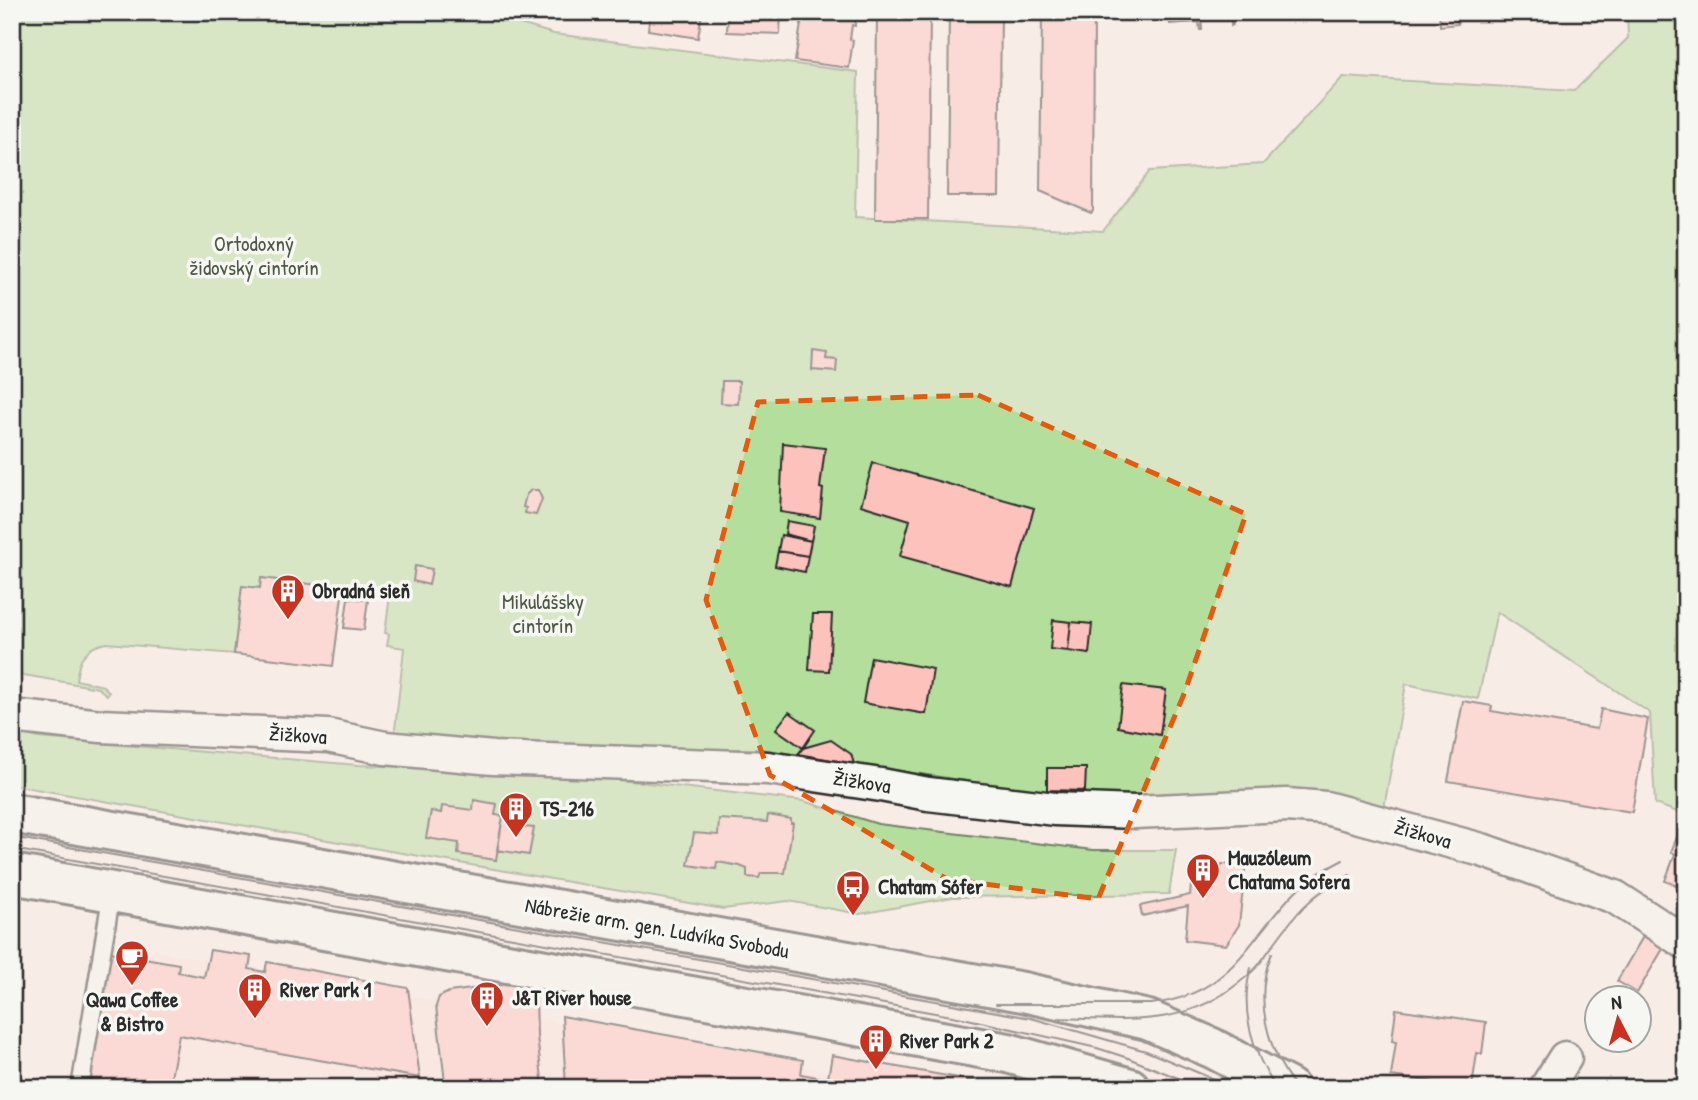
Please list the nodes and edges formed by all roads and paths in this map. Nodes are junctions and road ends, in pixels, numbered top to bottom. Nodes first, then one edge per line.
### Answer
1 (12, 716) edge
2 (12, 813) edge
3 (12, 874) edge
4 (112, 891) junction
5 (1686, 943) edge
6 (1565, 1058) dead end
7 (80, 1088) edge
8 (1130, 1088) edge
9 (1289, 1088) edge
10 (1546, 1088) edge

1 - 5 street, Žižkova
2 - 9 main road, Nábrežie arm. gen. Ludvíka Svobodu
3 - 4 main road
4 - 7 lane
4 - 8 main road
6 - 10 street

